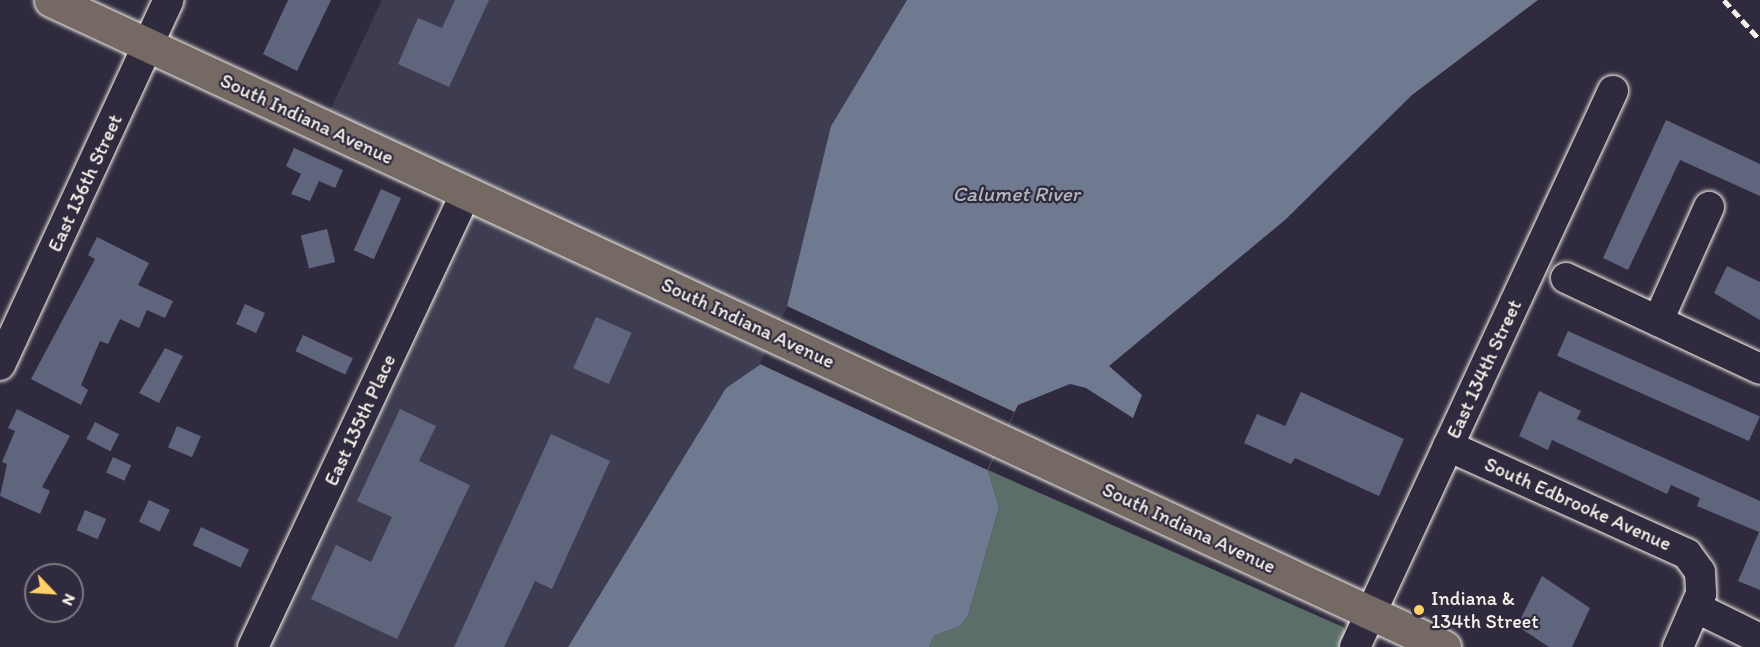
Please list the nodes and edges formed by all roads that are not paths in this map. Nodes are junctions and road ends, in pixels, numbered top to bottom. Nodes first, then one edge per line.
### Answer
1 (51, 0) edge
2 (170, 0) edge
3 (148, 45) junction
4 (1613, 91) dead end
5 (466, 193) junction
6 (1710, 207) dead end
7 (1566, 278) dead end
8 (1658, 321) junction
9 (0, 365) edge
10 (1760, 369) edge
11 (1448, 446) junction
12 (1697, 608) junction
13 (1371, 613) junction
14 (1760, 639) edge
15 (254, 647) edge
16 (1355, 647) edge
17 (1444, 647) edge
18 (1678, 647) edge

1 - 3 main road, South Indiana Avenue
2 - 3 street, East 136th Street
3 - 5 main road, South Indiana Avenue
3 - 9 street, East 136th Street
4 - 11 street, East 134th Street
5 - 13 main road, South Indiana Avenue
5 - 15 street, East 135th Place
6 - 8 street
7 - 8 street
8 - 10 street
11 - 12 street, South Edbrooke Avenue
11 - 13 street, East 134th Street
12 - 14 street
12 - 18 street
13 - 16 street, East 134th Street
13 - 17 main road, South Indiana Avenue

